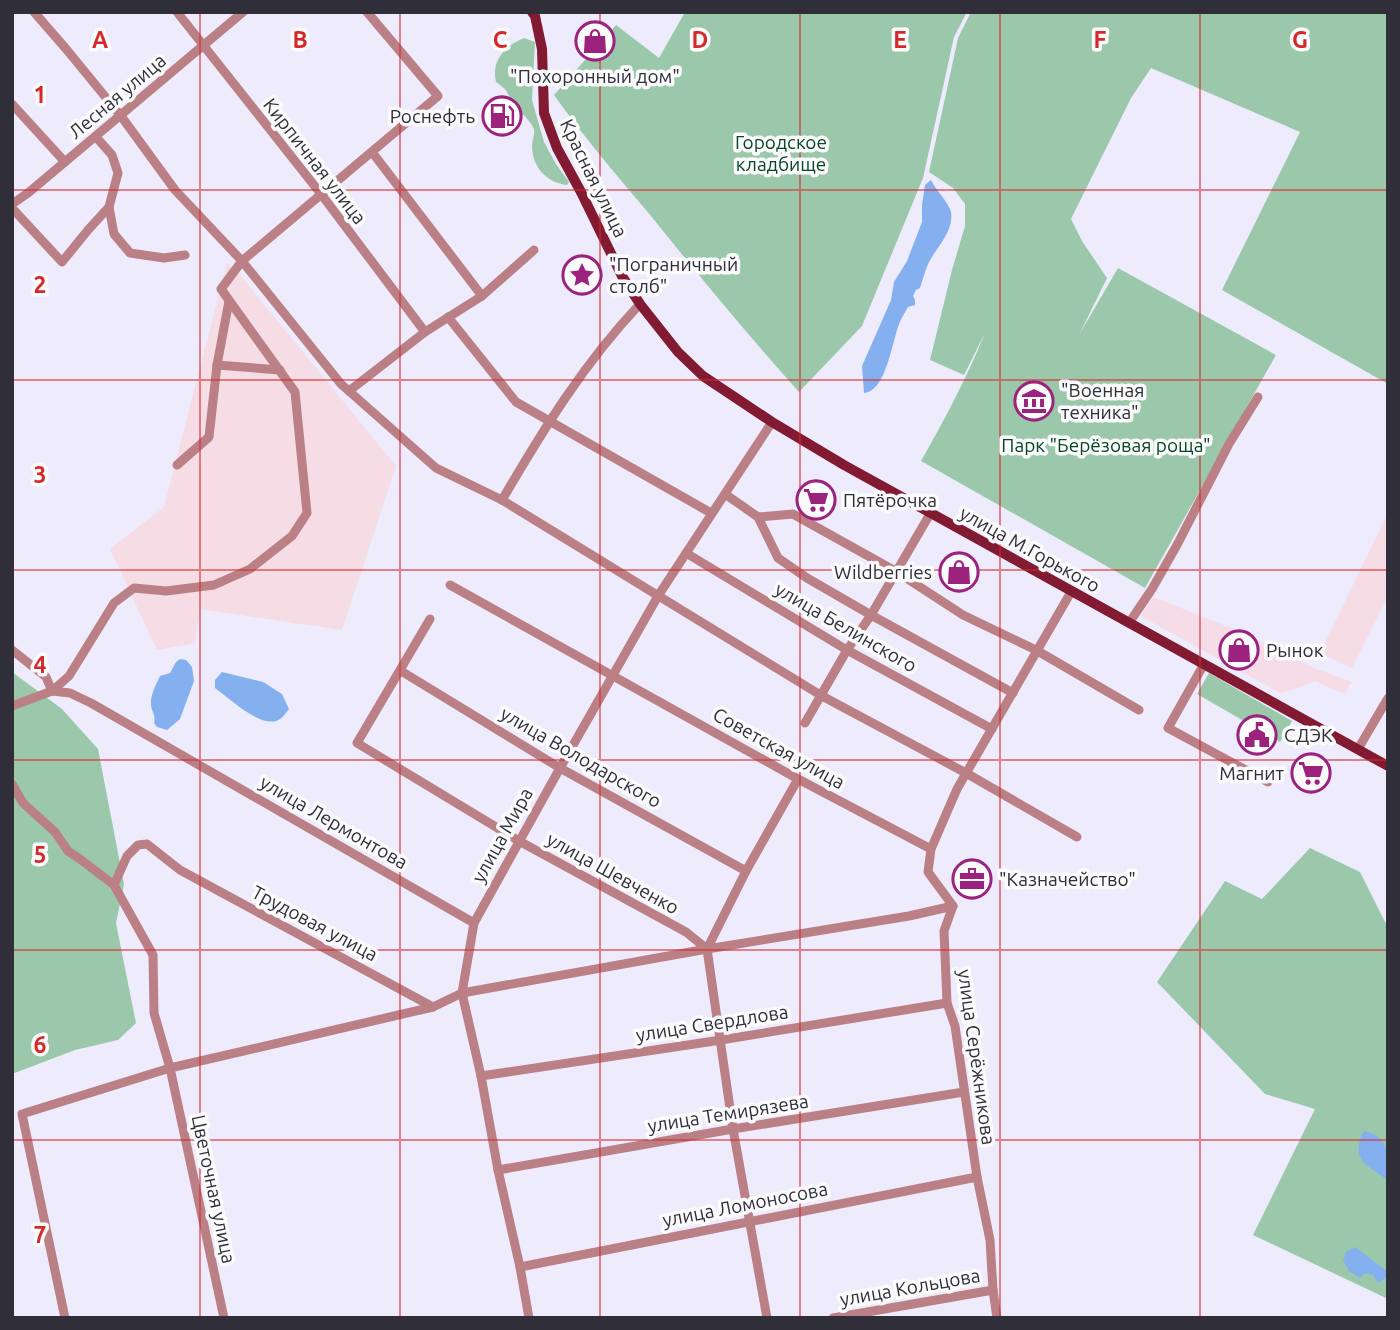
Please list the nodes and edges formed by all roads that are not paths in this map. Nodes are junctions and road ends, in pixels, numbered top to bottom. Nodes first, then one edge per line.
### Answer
1 (34, 12) edge
2 (177, 12) edge
3 (243, 12) edge
4 (367, 12) edge
5 (536, 14) edge
6 (203, 46) junction
7 (12, 104) edge
8 (121, 116) junction
9 (96, 137) junction
10 (372, 152) junction
11 (65, 162) junction
12 (321, 194) junction
13 (12, 206) edge
14 (109, 207) junction
15 (534, 250) dead end
16 (185, 256) dead end
17 (242, 261) junction
18 (482, 296) junction
19 (229, 300) junction
20 (640, 304) junction
21 (448, 317) junction
22 (425, 332) junction
23 (670, 343) joint
24 (217, 365) junction
25 (280, 370) junction
26 (349, 391) junction
27 (1258, 397) dead end
28 (549, 421) junction
29 (772, 422) junction
30 (177, 465) dead end
31 (725, 494) junction
32 (502, 500) junction
33 (711, 513) junction
34 (930, 513) junction
35 (758, 517) junction
36 (686, 553) junction
37 (897, 572) junction
38 (450, 585) dead end
39 (1070, 592) junction
40 (658, 596) junction
41 (871, 615) junction
42 (430, 619) dead end
43 (1129, 623) junction
44 (12, 650) edge
45 (847, 650) junction
46 (1037, 650) junction
47 (1204, 664) junction
48 (401, 671) junction
49 (611, 676) junction
50 (51, 691) junction
51 (1013, 693) junction
52 (822, 696) junction
53 (1388, 698) edge
54 (12, 706) edge
55 (1139, 710) dead end
56 (805, 723) dead end
57 (992, 729) junction
58 (1358, 749) junction
59 (1388, 766) edge
60 (560, 768) junction
61 (966, 773) junction
62 (798, 779) junction
63 (1268, 782) dead end
64 (12, 785) edge
65 (1077, 836) dead end
66 (519, 841) junction
67 (931, 849) junction
68 (746, 871) junction
69 (114, 885) junction
70 (953, 906) junction
71 (474, 923) junction
72 (707, 949) junction
73 (462, 993) junction
74 (947, 1003) junction
75 (433, 1007) junction
76 (721, 1040) junction
77 (170, 1068) junction
78 (481, 1076) junction
79 (964, 1092) junction
80 (733, 1129) junction
81 (498, 1170) junction
82 (977, 1177) junction
83 (751, 1220) junction
84 (520, 1267) junction
85 (993, 1290) junction
86 (65, 1318) edge
87 (224, 1318) edge
88 (529, 1318) edge
89 (768, 1318) edge
90 (833, 1318) edge
91 (997, 1318) edge

1 - 8 street
2 - 6 street, Кирпичная улица
3 - 6 street, Лесная улица
4 - 10 street
5 - 20 main road, Красная улица
6 - 8 street, Лесная улица
6 - 12 street, Кирпичная улица
7 - 11 street
8 - 9 street, Лесная улица
8 - 17 street
9 - 11 street, Лесная улица
9 - 14 street
10 - 12 street
10 - 18 street
11 - 13 street, Лесная улица
12 - 17 street
12 - 22 street, Кирпичная улица
13 - 14 street
14 - 16 street
15 - 18 street
17 - 19 street
17 - 26 street
18 - 21 street
19 - 24 street
19 - 25 street
20 - 23 main road, Красная улица
20 - 28 street
21 - 22 street
21 - 28 street
22 - 26 street
23 - 29 main road, улица М.Горького
24 - 25 street
24 - 30 street
25 - 50 street
26 - 32 street
27 - 43 street
28 - 32 street
28 - 33 street
29 - 31 street, улица Мира
29 - 34 main road, улица М.Горького
31 - 33 street, улица Мира
31 - 35 street
32 - 40 street
33 - 36 street, улица Мира
34 - 37 street
34 - 39 main road, улица М.Горького
35 - 37 street
35 - 41 street
36 - 40 street, улица Мира
36 - 45 street, улица Белинского
37 - 41 street
37 - 46 street
38 - 49 street, Советская улица
39 - 43 main road, улица М.Горького
39 - 46 street
40 - 49 street, улица Мира
40 - 52 street
41 - 45 street
41 - 51 street
42 - 48 street
43 - 47 main road, улица М.Горького
44 - 50 street
45 - 52 street
45 - 57 street, улица Белинского
46 - 51 street
46 - 55 street
47 - 58 main road, улица М.Горького
47 - 63 street
48 - 60 street, улица Володарского
48 - 66 street, улица Шевченко
49 - 60 street, улица Мира
49 - 62 street, Советская улица
50 - 54 street
50 - 71 street, улица Лермонтова
51 - 57 street
52 - 56 street
52 - 61 street
53 - 58 street
57 - 61 street
58 - 59 main road, улица М.Горького
60 - 66 street, улица Мира
60 - 68 street, улица Володарского
61 - 65 street
61 - 67 street
62 - 67 street, Советская улица
62 - 68 street
64 - 69 street
66 - 71 street, улица Мира
66 - 72 street, улица Шевченко
67 - 70 street
68 - 72 street
69 - 75 street, Трудовая улица
69 - 77 street, Цветочная улица
70 - 72 street
70 - 74 street, улица Серёжникова
71 - 73 street, улица Мира
72 - 73 street
72 - 76 street
73 - 75 street
73 - 78 street, улица Мира
74 - 76 street, улица Свердлова
74 - 79 street, улица Серёжникова
75 - 77 street
76 - 78 street, улица Свердлова
76 - 80 street
77 - 86 street
77 - 87 street, Цветочная улица
78 - 81 street, улица Мира
79 - 80 street, улица Темирязева
79 - 82 street, улица Серёжникова
80 - 81 street, улица Темирязева
80 - 83 street
81 - 84 street, улица Мира
82 - 83 street, улица Ломоносова
82 - 85 street, улица Серёжникова
83 - 84 street, улица Ломоносова
83 - 89 street
84 - 88 street, улица Мира
85 - 90 street, улица Кольцова
85 - 91 street, улица Серёжникова

